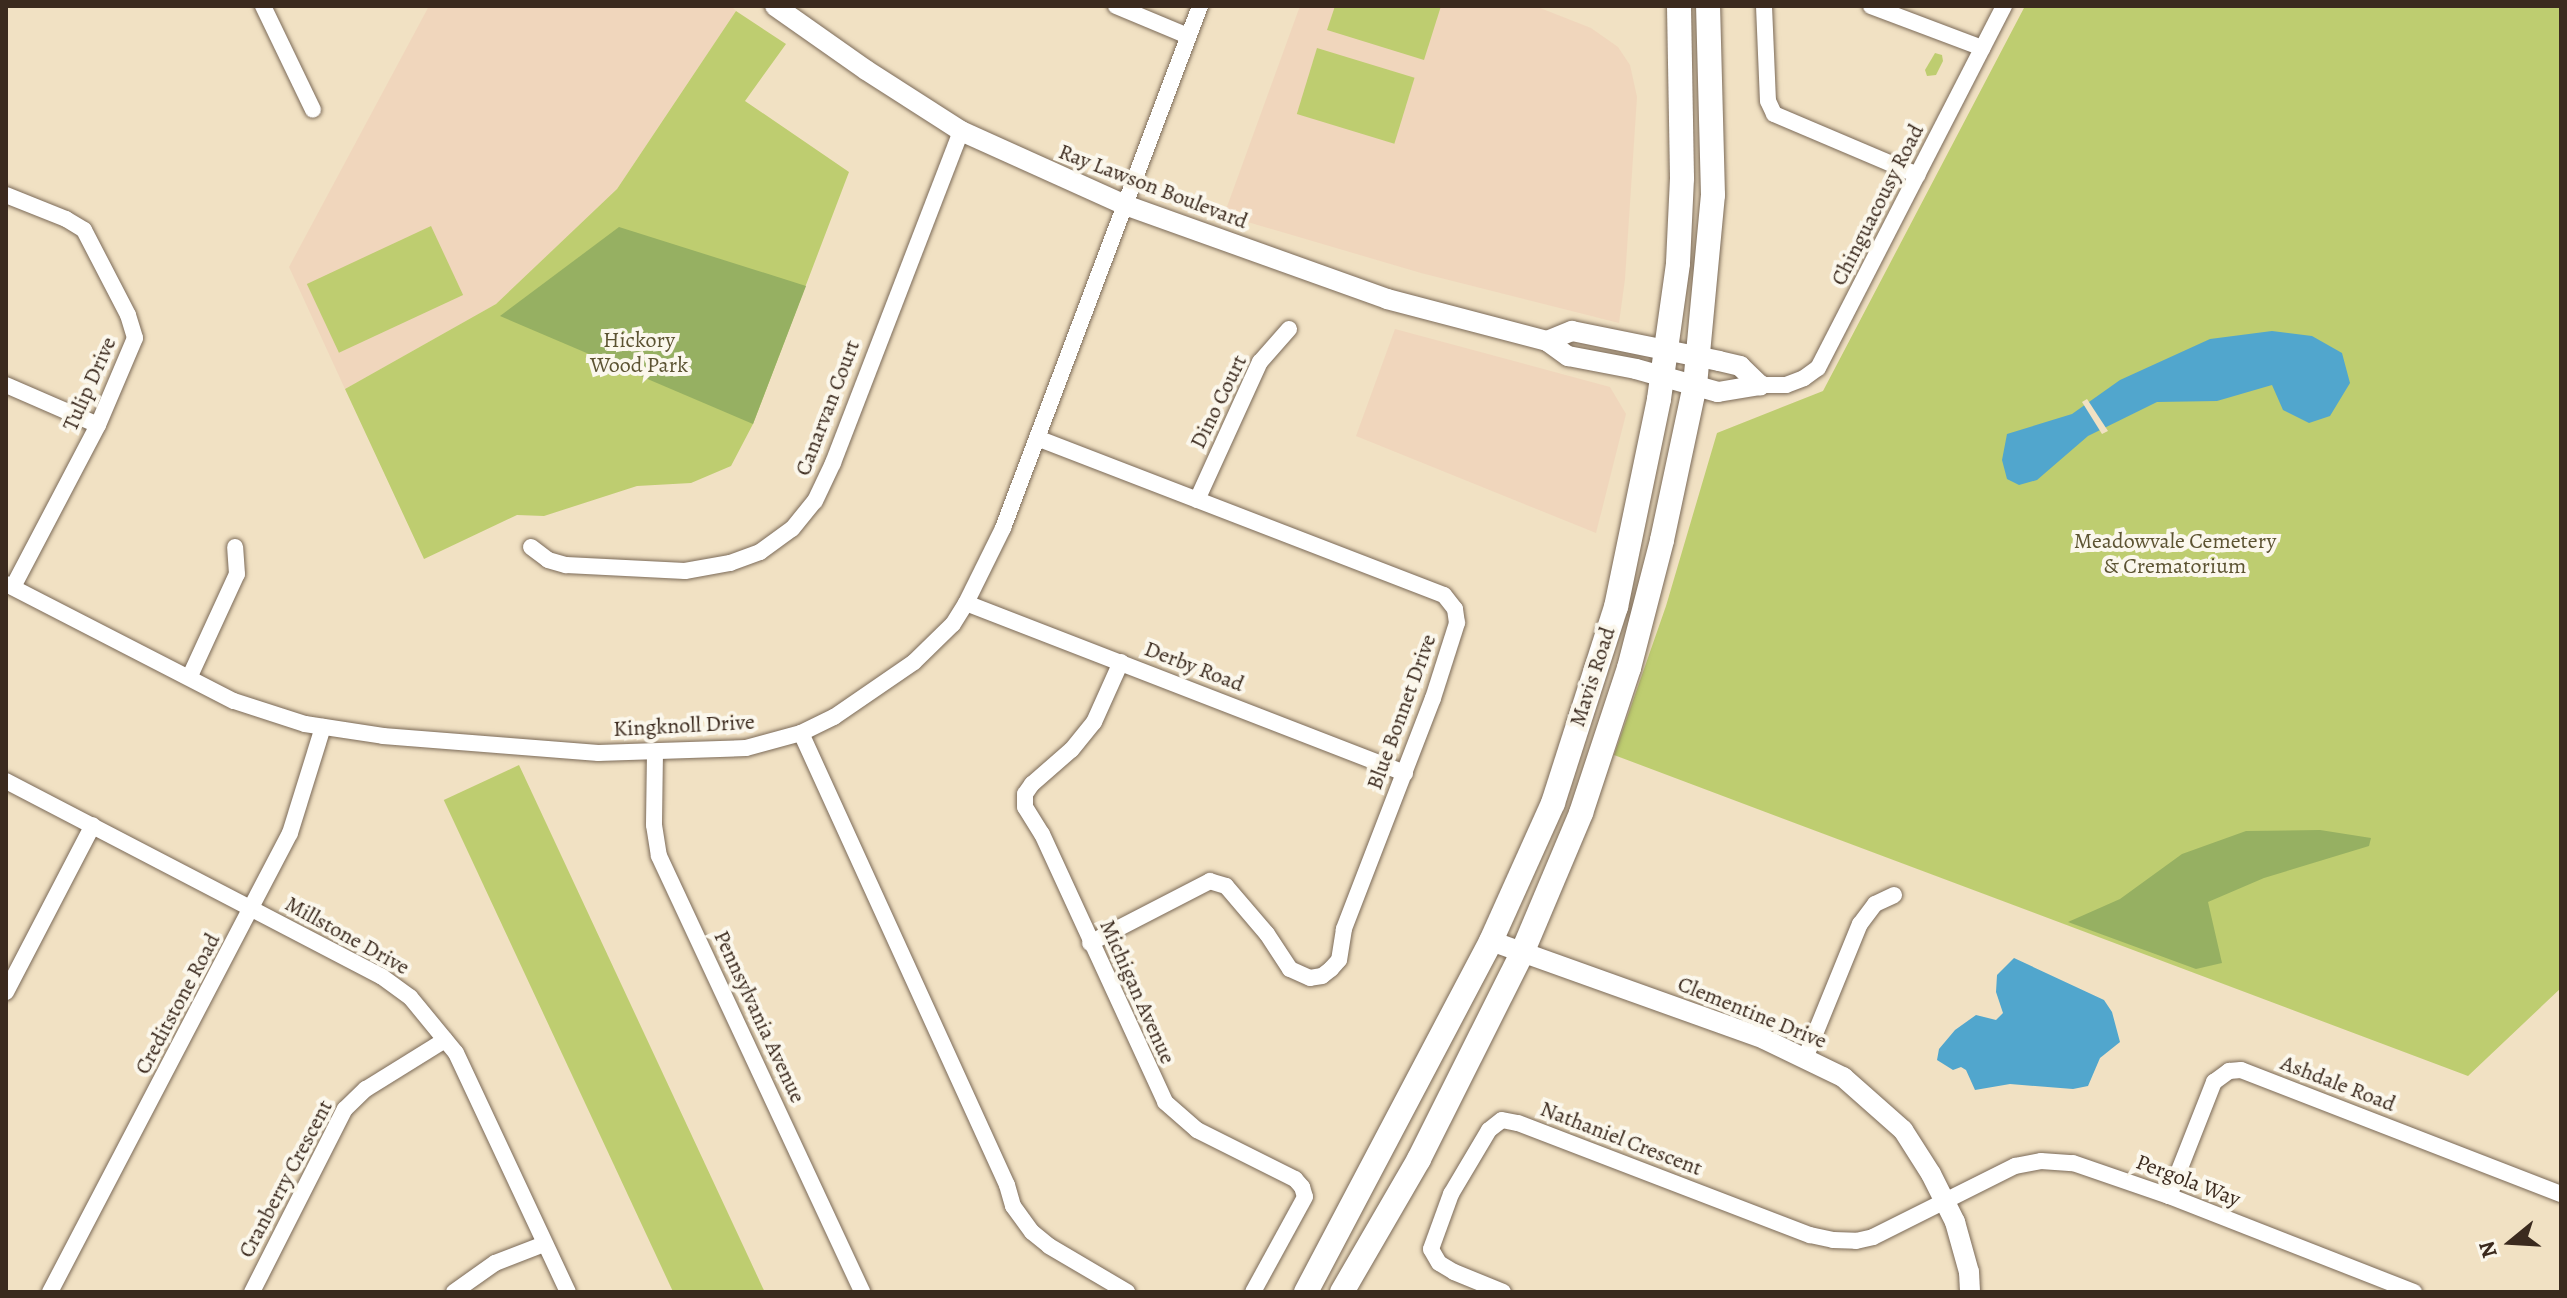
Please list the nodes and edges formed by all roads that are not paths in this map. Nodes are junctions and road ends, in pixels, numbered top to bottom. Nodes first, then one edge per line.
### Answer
1 (263, 6) edge
2 (775, 6) edge
3 (1116, 6) edge
4 (1200, 6) edge
5 (1679, 6) edge
6 (1708, 6) edge
7 (1764, 6) edge
8 (1871, 6) edge
9 (2004, 6) edge
10 (1188, 36) junction
11 (1982, 48) junction
12 (313, 110) dead end
13 (961, 131) junction
14 (1918, 175) junction
15 (6, 195) edge
16 (1125, 205) junction
17 (1289, 329) dead end
18 (1547, 341) junction
19 (1666, 350) junction
20 (1699, 357) junction
21 (1663, 376) junction
22 (6, 385) edge
23 (1695, 385) junction
24 (1760, 385) junction
25 (98, 425) junction
26 (1037, 438) junction
27 (1197, 500) junction
28 (235, 547) dead end
29 (531, 547) dead end
30 (10, 586) edge
31 (966, 603) junction
32 (1121, 662) junction
33 (190, 676) junction
34 (323, 727) junction
35 (801, 733) junction
36 (655, 752) junction
37 (1405, 773) junction
38 (6, 781) edge
39 (93, 825) junction
40 (1894, 895) dead end
41 (253, 909) junction
42 (1491, 941) junction
43 (1090, 943) junction
44 (1522, 953) junction
45 (6, 992) edge
46 (445, 1040) junction
47 (1806, 1056) junction
48 (2561, 1194) edge
49 (2169, 1196) junction
50 (1945, 1203) junction
51 (544, 1244) junction
52 (1318, 1269) junction
53 (1344, 1288) edge
54 (50, 1292) edge
55 (252, 1292) edge
56 (454, 1292) edge
57 (568, 1292) edge
58 (862, 1292) edge
59 (1127, 1292) edge
60 (1253, 1292) edge
61 (1306, 1292) edge
62 (1503, 1292) edge
63 (1970, 1292) edge
64 (2414, 1292) edge

1 - 12 street
2 - 13 street, Ray Lawson Boulevard
3 - 10 street
4 - 10 street, Kingknoll Drive
5 - 19 main road, Mavis Road
6 - 20 main road, Mavis Road
7 - 14 street
8 - 11 street
9 - 11 street, Chinguacousy Road
10 - 16 street, Kingknoll Drive
11 - 14 street, Chinguacousy Road
13 - 16 street, Ray Lawson Boulevard
13 - 29 street, Canarvan Court
14 - 24 street, Chinguacousy Road
15 - 25 street, Tulip Drive
16 - 18 street, Ray Lawson Boulevard
16 - 26 street, Kingknoll Drive
17 - 27 street, Dino Court
18 - 19 street, Ray Lawson Boulevard
18 - 21 street, Ray Lawson Boulevard
19 - 20 street, Ray Lawson Boulevard
19 - 21 main road, Mavis Road
20 - 23 main road, Mavis Road
20 - 24 street, Ray Lawson Boulevard
21 - 23 street, Ray Lawson Boulevard
21 - 42 main road, Mavis Road
22 - 25 street
23 - 24 street, Ray Lawson Boulevard
23 - 44 main road, Mavis Road
25 - 30 street, Tulip Drive
26 - 27 street, Blue Bonnet Drive
26 - 31 street, Kingknoll Drive
27 - 37 street, Blue Bonnet Drive
28 - 33 street
30 - 33 street, Kingknoll Drive
31 - 32 street, Derby Road
31 - 35 street, Kingknoll Drive
32 - 37 street, Derby Road
32 - 43 street, Michigan Avenue
33 - 34 street, Kingknoll Drive
34 - 36 street, Kingknoll Drive
34 - 41 street, Creditstone Road
35 - 36 street, Kingknoll Drive
35 - 59 street
36 - 58 street, Pennsylvania Avenue
37 - 43 street, Blue Bonnet Drive
38 - 39 street, Millstone Drive
39 - 41 street, Millstone Drive
39 - 45 street
40 - 47 street
41 - 46 street, Millstone Drive
41 - 54 street, Creditstone Road
42 - 44 street, Clementine Drive
42 - 52 main road, Mavis Road
43 - 60 street, Michigan Avenue
44 - 47 street, Clementine Drive
44 - 53 main road, Mavis Road
46 - 51 street, Millstone Drive
46 - 55 street, Cranberry Crescent
47 - 50 street, Clementine Drive
48 - 49 street, Ashdale Road
49 - 50 street, Pergola Way
49 - 64 street, Pergola Way
50 - 62 street, Nathaniel Crescent
50 - 63 street, Clementine Drive
51 - 56 street
51 - 57 street, Millstone Drive
52 - 53 main road
52 - 61 main road, Mavis Road

